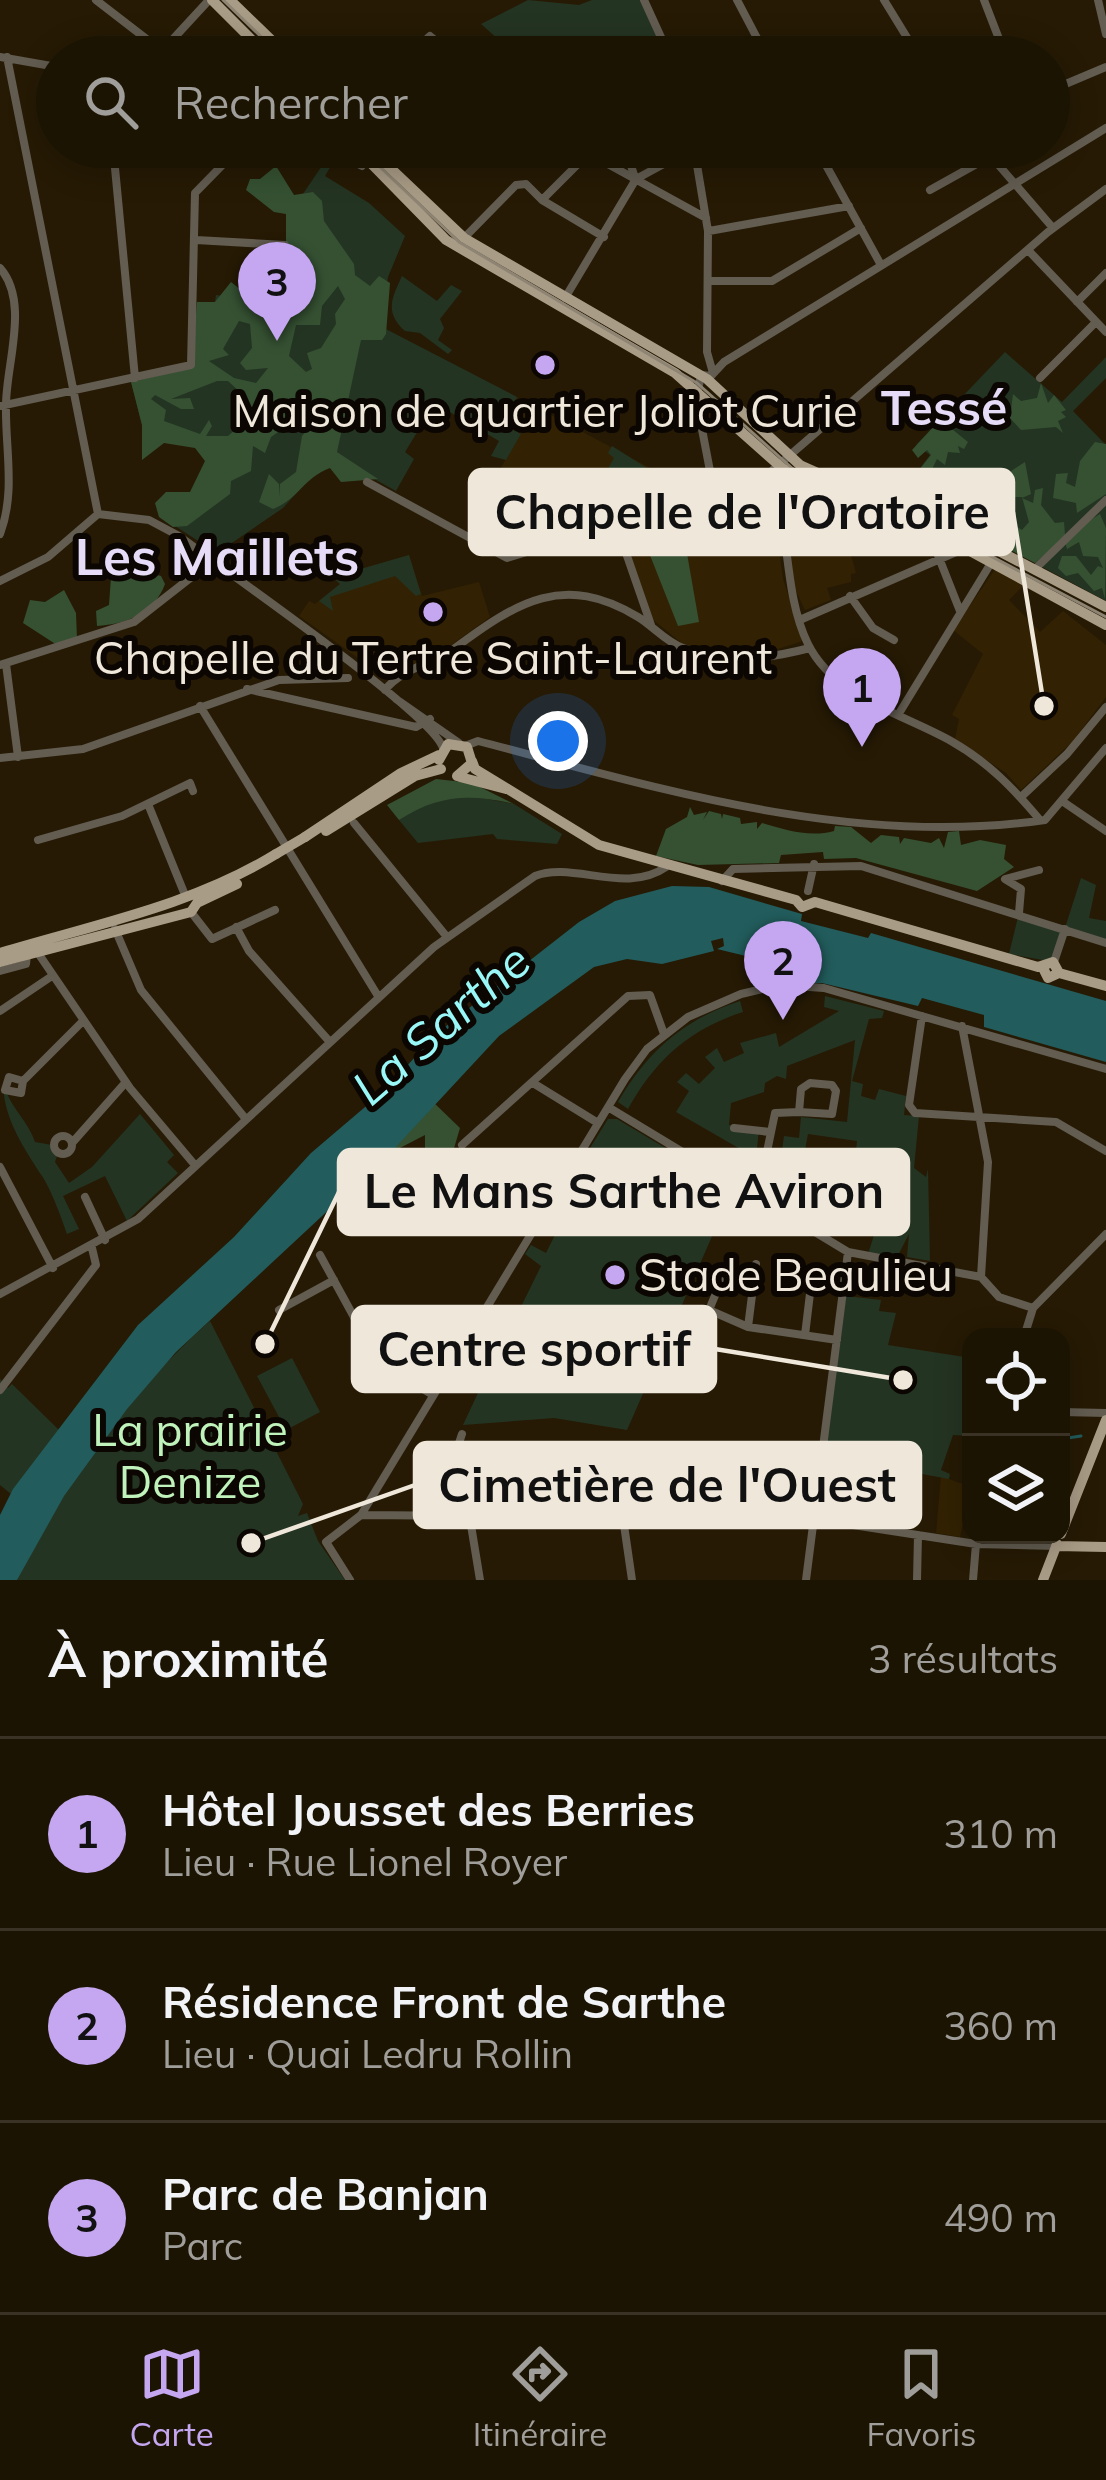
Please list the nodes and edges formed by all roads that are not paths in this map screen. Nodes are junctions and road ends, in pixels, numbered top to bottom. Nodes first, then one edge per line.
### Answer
1 (96, 0) edge
2 (210, 0) edge
3 (230, 0) edge
4 (644, 0) edge
5 (737, 0) edge
6 (884, 0) edge
7 (984, 0) edge
8 (1098, 0) edge
9 (1106, 34) edge
10 (143, 36) edge
11 (176, 36) edge
12 (247, 36) edge
13 (267, 36) edge
14 (660, 36) edge
15 (756, 36) edge
16 (907, 36) edge
17 (998, 36) edge
18 (4, 57) edge
19 (36, 63) edge
20 (1106, 67) edge
21 (1070, 82) edge
22 (1106, 128) edge
23 (1070, 150) edge
24 (115, 168) edge
25 (217, 168) edge
26 (376, 168) edge
27 (390, 168) edge
28 (574, 168) edge
29 (616, 168) edge
30 (632, 168) edge
31 (656, 168) edge
32 (698, 168) edge
33 (828, 168) edge
34 (969, 168) edge
35 (1002, 168) edge
36 (1042, 168) edge
37 (636, 179) junction
38 (1016, 184) junction
39 (1106, 189) edge
40 (930, 190) dead end
41 (542, 200) junction
42 (849, 206) junction
43 (707, 219) junction
44 (1053, 228) junction
45 (861, 229) junction
46 (708, 231) junction
47 (604, 237) junction
48 (464, 238) junction
49 (196, 240) junction
50 (285, 244) dead end
51 (1028, 250) junction
52 (881, 265) junction
53 (0, 268) edge
54 (1106, 273) edge
55 (710, 281) junction
56 (566, 298) junction
57 (1077, 302) junction
58 (1096, 322) junction
59 (1106, 332) edge
60 (712, 373) junction
61 (135, 377) junction
62 (1040, 378) dead end
63 (696, 389) junction
64 (72, 390) junction
65 (3, 404) edge
66 (3, 420) edge
67 (779, 466) junction
68 (367, 482) dead end
69 (715, 497) junction
70 (1106, 500) edge
71 (98, 514) junction
72 (617, 527) junction
73 (927, 527) junction
74 (0, 534) edge
75 (967, 548) junction
76 (939, 559) junction
77 (212, 561) junction
78 (992, 561) junction
79 (1033, 570) junction
80 (3, 577) edge
81 (850, 596) junction
82 (1106, 607) edge
83 (961, 613) junction
84 (801, 620) junction
85 (1106, 625) edge
86 (652, 627) junction
87 (894, 640) dead end
88 (810, 648) junction
89 (3, 665) edge
90 (348, 678) dead end
91 (245, 688) junction
92 (385, 690) junction
93 (200, 706) junction
94 (1106, 707) edge
95 (898, 715) junction
96 (427, 722) junction
97 (1106, 748) edge
98 (467, 751) junction
99 (441, 752) junction
100 (17, 757) junction
101 (0, 758) edge
102 (442, 769) junction
103 (457, 776) junction
104 (194, 791) dead end
105 (515, 792) junction
106 (1021, 796) junction
107 (1062, 801) junction
108 (148, 804) junction
109 (1041, 821) junction
110 (354, 823) dead end
111 (1106, 830) edge
112 (306, 839) junction
113 (38, 840) dead end
114 (814, 864) junction
115 (666, 867) junction
116 (1039, 870) dead end
117 (722, 882) junction
118 (810, 896) junction
119 (188, 903) junction
120 (274, 910) dead end
121 (1019, 913) junction
122 (236, 927) junction
123 (1065, 928) junction
124 (115, 929) junction
125 (447, 937) junction
126 (1106, 943) edge
127 (0, 952) edge
128 (32, 953) junction
129 (0, 962) edge
130 (1052, 968) junction
131 (0, 971) edge
132 (52, 976) junction
133 (1106, 986) edge
134 (378, 996) junction
135 (0, 1011) edge
136 (922, 1016) junction
137 (83, 1021) junction
138 (962, 1027) junction
139 (664, 1034) junction
140 (329, 1041) junction
141 (1106, 1069) edge
142 (22, 1081) dead end
143 (126, 1082) junction
144 (533, 1083) junction
145 (608, 1107) junction
146 (799, 1112) junction
147 (982, 1114) junction
148 (245, 1118) junction
149 (598, 1123) junction
150 (734, 1128) dead end
151 (770, 1132) junction
152 (72, 1143) dead end
153 (462, 1145) dead end
154 (1106, 1151) edge
155 (194, 1164) junction
156 (0, 1166) edge
157 (751, 1194) junction
158 (85, 1197) dead end
159 (1106, 1234) edge
160 (105, 1240) junction
161 (92, 1248) junction
162 (848, 1252) junction
163 (320, 1255) dead end
164 (756, 1264) dead end
165 (53, 1268) junction
166 (812, 1277) dead end
167 (981, 1277) junction
168 (334, 1280) junction
169 (721, 1281) dead end
170 (0, 1294) edge
171 (1033, 1308) junction
172 (279, 1310) dead end
173 (748, 1327) junction
174 (1027, 1328) edge
175 (805, 1335) junction
176 (837, 1340) junction
177 (0, 1390) edge
178 (434, 1395) junction
179 (1070, 1413) edge
180 (1106, 1416) edge
181 (462, 1434) dead end
182 (1070, 1509) edge
183 (361, 1515) junction
184 (470, 1516) junction
185 (622, 1517) junction
186 (814, 1519) junction
187 (918, 1534) junction
188 (962, 1539) edge
189 (1070, 1540) edge
190 (982, 1544) edge
191 (1057, 1544) edge
192 (1106, 1547) edge
193 (350, 1580) edge
194 (480, 1580) edge
195 (632, 1580) edge
196 (806, 1580) edge
197 (917, 1580) edge
198 (973, 1580) edge
199 (1043, 1580) edge

1 - 10 street
2 - 11 street
2 - 12 main road
3 - 13 main road
4 - 14 street
5 - 15 street
6 - 16 street
7 - 17 street
8 - 9 street
18 - 19 street
18 - 64 street
20 - 21 street
22 - 23 street
24 - 61 street
25 - 49 street
26 - 63 main road
27 - 48 main road
28 - 41 street
29 - 37 street
30 - 37 street
31 - 37 street
32 - 43 street
33 - 42 street
34 - 40 street
35 - 38 street
36 - 38 street
37 - 43 street
37 - 47 street
38 - 44 street
38 - 52 street
39 - 44 street
41 - 47 street
41 - 48 street
42 - 45 street
42 - 46 street
43 - 46 street
44 - 51 street
45 - 52 street
45 - 55 street
46 - 55 street
47 - 56 street
48 - 56 main road
49 - 50 street
49 - 61 street
51 - 57 street
51 - 67 street
52 - 60 street
53 - 65 street
54 - 57 street
55 - 60 street
56 - 60 main road
57 - 58 street
58 - 59 street
58 - 62 street
60 - 63 street
60 - 67 main road
61 - 64 street
63 - 67 main road
63 - 69 street
64 - 65 street
64 - 71 street
65 - 66 street
66 - 74 street
67 - 69 street
67 - 73 main road
67 - 79 main road
67 - 84 street
68 - 72 street
69 - 72 street
70 - 79 street
71 - 77 street
71 - 80 street
72 - 86 street
73 - 75 main road
73 - 76 street
75 - 76 street
75 - 78 main road
76 - 81 street
76 - 83 street
77 - 89 street
77 - 92 street
78 - 83 street
78 - 85 main road
79 - 82 main road
81 - 84 street
81 - 87 street
83 - 95 street
84 - 88 street
86 - 88 street
86 - 92 street
88 - 95 street
89 - 100 street
90 - 91 street
91 - 93 street
91 - 96 street
92 - 96 street
93 - 100 street
93 - 134 street
94 - 106 street
95 - 106 street
96 - 98 street
96 - 99 street
97 - 107 street
98 - 99 main road
98 - 103 main road
98 - 105 main road
98 - 109 street
99 - 102 main road
99 - 112 main road
100 - 101 street
102 - 103 main road
102 - 112 main road
103 - 105 main road
104 - 108 street
105 - 115 main road
106 - 109 street
107 - 109 street
107 - 111 street
108 - 113 street
108 - 119 street
110 - 125 street
112 - 119 main road, bridge
114 - 117 street
114 - 118 street
114 - 121 street
115 - 117 main road
115 - 125 street
116 - 121 street
117 - 118 main road
118 - 130 main road
119 - 122 street
119 - 124 main road
119 - 127 main road
120 - 122 street
121 - 123 street
122 - 140 street
123 - 126 street
123 - 130 street
124 - 128 main road
124 - 148 street
125 - 134 street
128 - 129 main road
128 - 131 street
128 - 132 street
130 - 133 main road
132 - 135 street
132 - 137 street
134 - 140 street
136 - 138 street
136 - 139 street
136 - 147 street
137 - 142 street
137 - 143 street
138 - 141 street
138 - 147 street
139 - 144 street
139 - 145 street
140 - 148 street
143 - 152 street
143 - 155 street
144 - 149 street
144 - 153 street
145 - 149 street
145 - 157 street
146 - 146 street
146 - 151 street
147 - 154 street
147 - 167 street
148 - 155 street
149 - 178 street
150 - 151 street
151 - 157 street
155 - 160 street
156 - 165 street
157 - 162 street
158 - 160 street
159 - 171 street
160 - 161 street
161 - 165 street
161 - 177 street
162 - 167 street
162 - 176 street
163 - 168 street
164 - 173 street
165 - 170 street
166 - 175 street
167 - 171 street
168 - 172 street
168 - 178 street
169 - 173 street
171 - 174 street
173 - 175 street
175 - 176 street
176 - 186 street
178 - 183 street
179 - 180 street
180 - 182 main road
181 - 184 street
183 - 184 street
183 - 193 street
184 - 185 street
184 - 194 street
185 - 186 street
185 - 195 street
186 - 187 street
186 - 196 street
187 - 188 street
187 - 197 street
189 - 192 main road
190 - 198 street
191 - 199 main road

